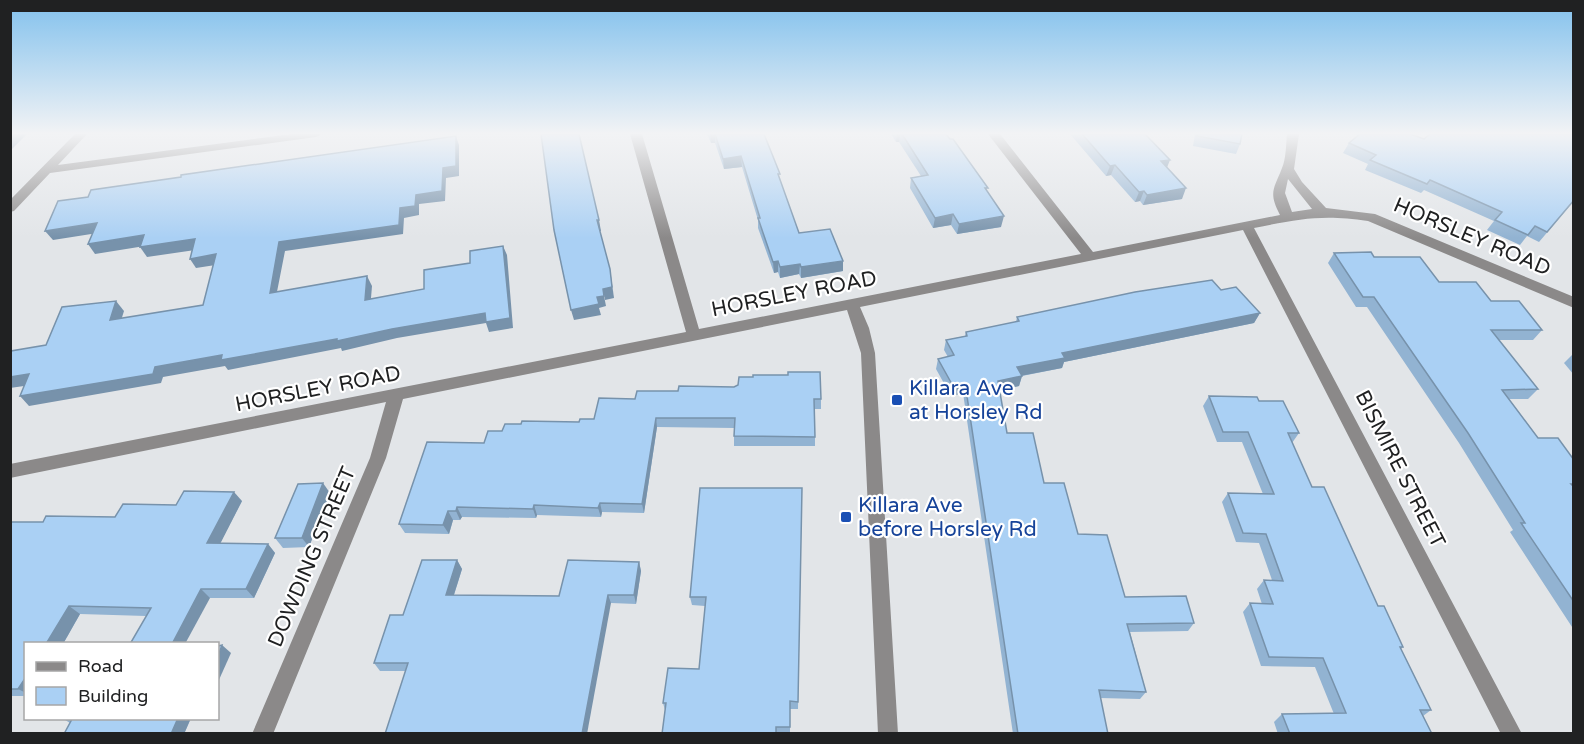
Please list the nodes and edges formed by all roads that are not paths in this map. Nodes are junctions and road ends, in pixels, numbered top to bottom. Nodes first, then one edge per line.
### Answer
1 (56, 169) edge
2 (646, 169) edge
3 (1021, 169) edge
4 (1288, 169) joint
5 (46, 170) joint
6 (10, 208) edge
7 (1322, 212) junction
8 (1288, 217) junction
9 (1247, 226) junction
10 (1090, 257) junction
11 (1574, 303) edge
12 (852, 304) junction
13 (694, 335) junction
14 (396, 395) junction
15 (10, 471) edge
16 (262, 734) edge
17 (888, 734) edge
18 (1512, 734) edge

1 - 5 street
2 - 13 street
3 - 10 street
4 - 7 street
4 - 8 street
5 - 6 street
7 - 8 street, HORSLEY ROAD
7 - 11 street, HORSLEY ROAD
8 - 9 street, HORSLEY ROAD
9 - 10 street, HORSLEY ROAD
9 - 18 street, BISMIRE STREET
10 - 12 street, HORSLEY ROAD
12 - 13 street, HORSLEY ROAD
12 - 17 street
13 - 14 street, HORSLEY ROAD
14 - 15 street, HORSLEY ROAD
14 - 16 street, DOWDING STREET

